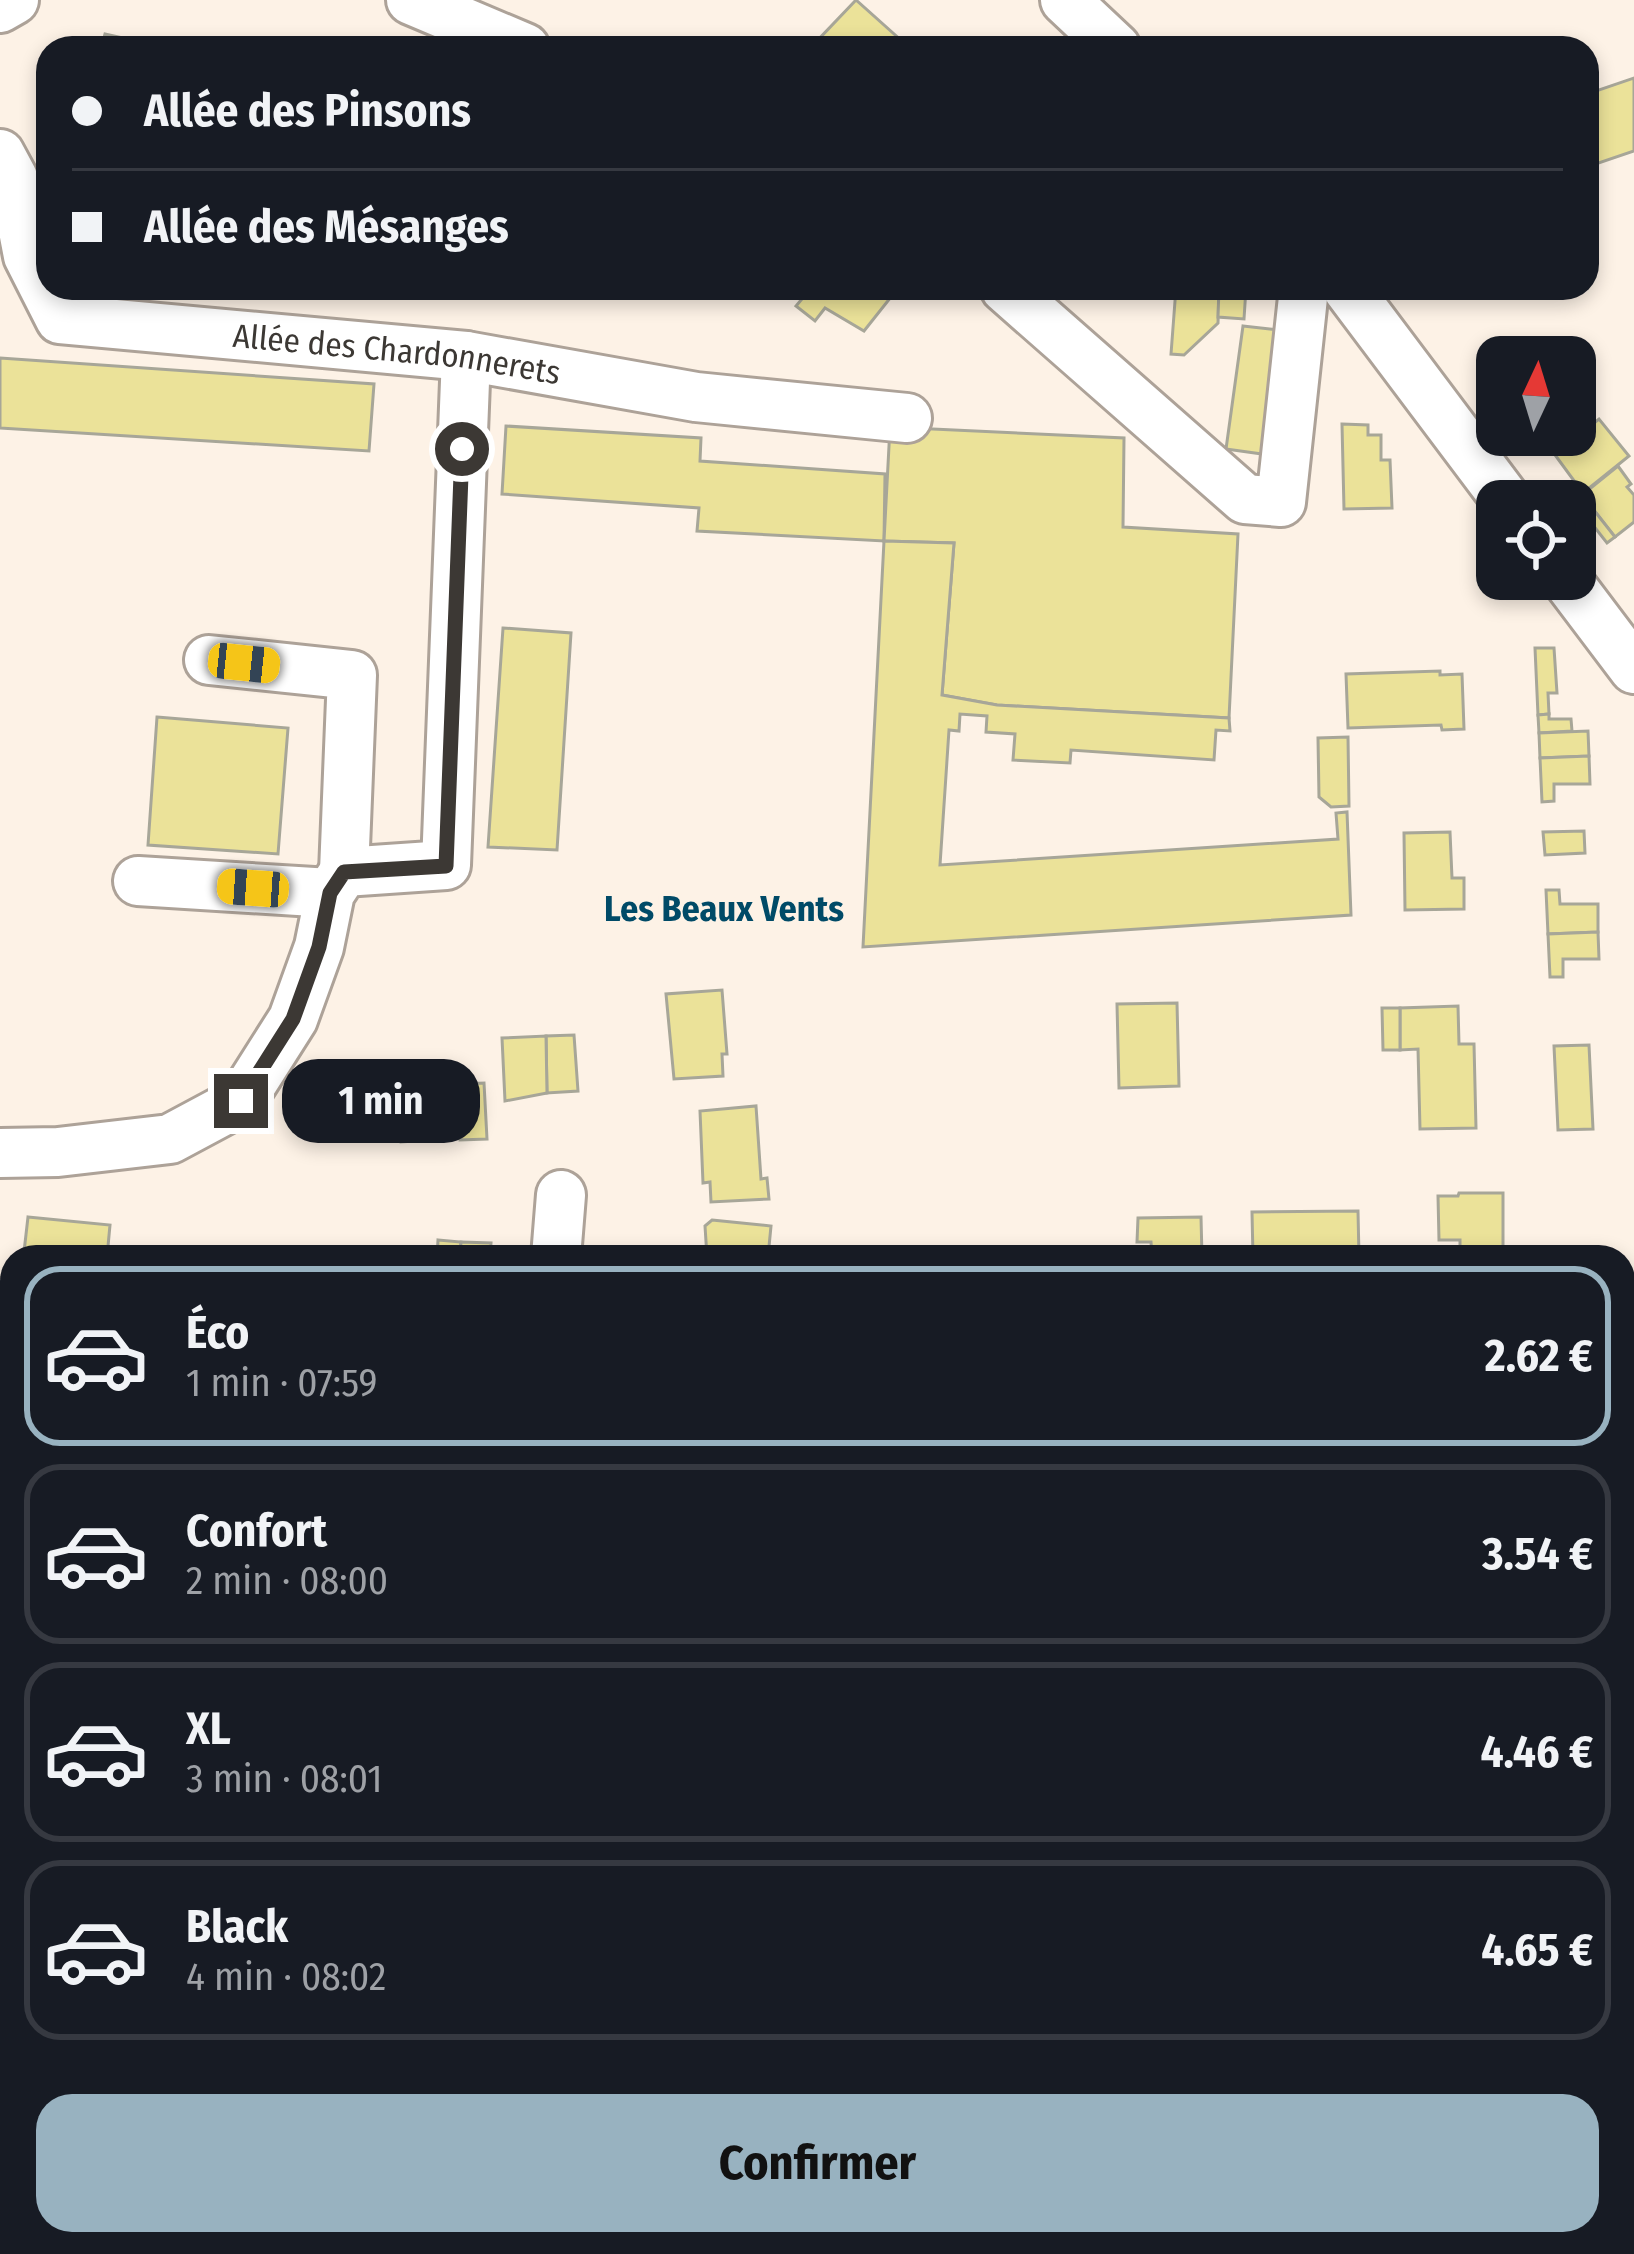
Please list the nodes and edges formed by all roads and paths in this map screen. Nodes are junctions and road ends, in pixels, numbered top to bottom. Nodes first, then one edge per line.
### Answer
1 (14, 0) edge
2 (411, 0) edge
3 (1065, 0) edge
4 (0, 8) edge
5 (497, 36) edge
6 (1103, 36) edge
7 (0, 154) edge
8 (14, 271) edge
9 (36, 294) edge
10 (42, 300) edge
11 (1019, 300) edge
12 (1303, 300) edge
13 (1356, 300) edge
14 (466, 356) junction
15 (907, 418) dead end
16 (1491, 480) edge
17 (1582, 600) edge
18 (208, 660) dead end
19 (1634, 669) edge
20 (138, 881) dead end
21 (337, 882) junction
22 (0, 1153) edge
23 (561, 1195) dead end
24 (557, 1245) edge

1 - 4 street
2 - 5 street
3 - 6 street
7 - 8 street, Allée des Chardonnerets
8 - 9 street, Allée des Chardonnerets
10 - 14 street, Allée des Chardonnerets
11 - 12 street
13 - 16 street
14 - 15 street, Allée des Chardonnerets
14 - 21 street
17 - 19 street
18 - 21 street
20 - 21 street
21 - 22 street
23 - 24 street

